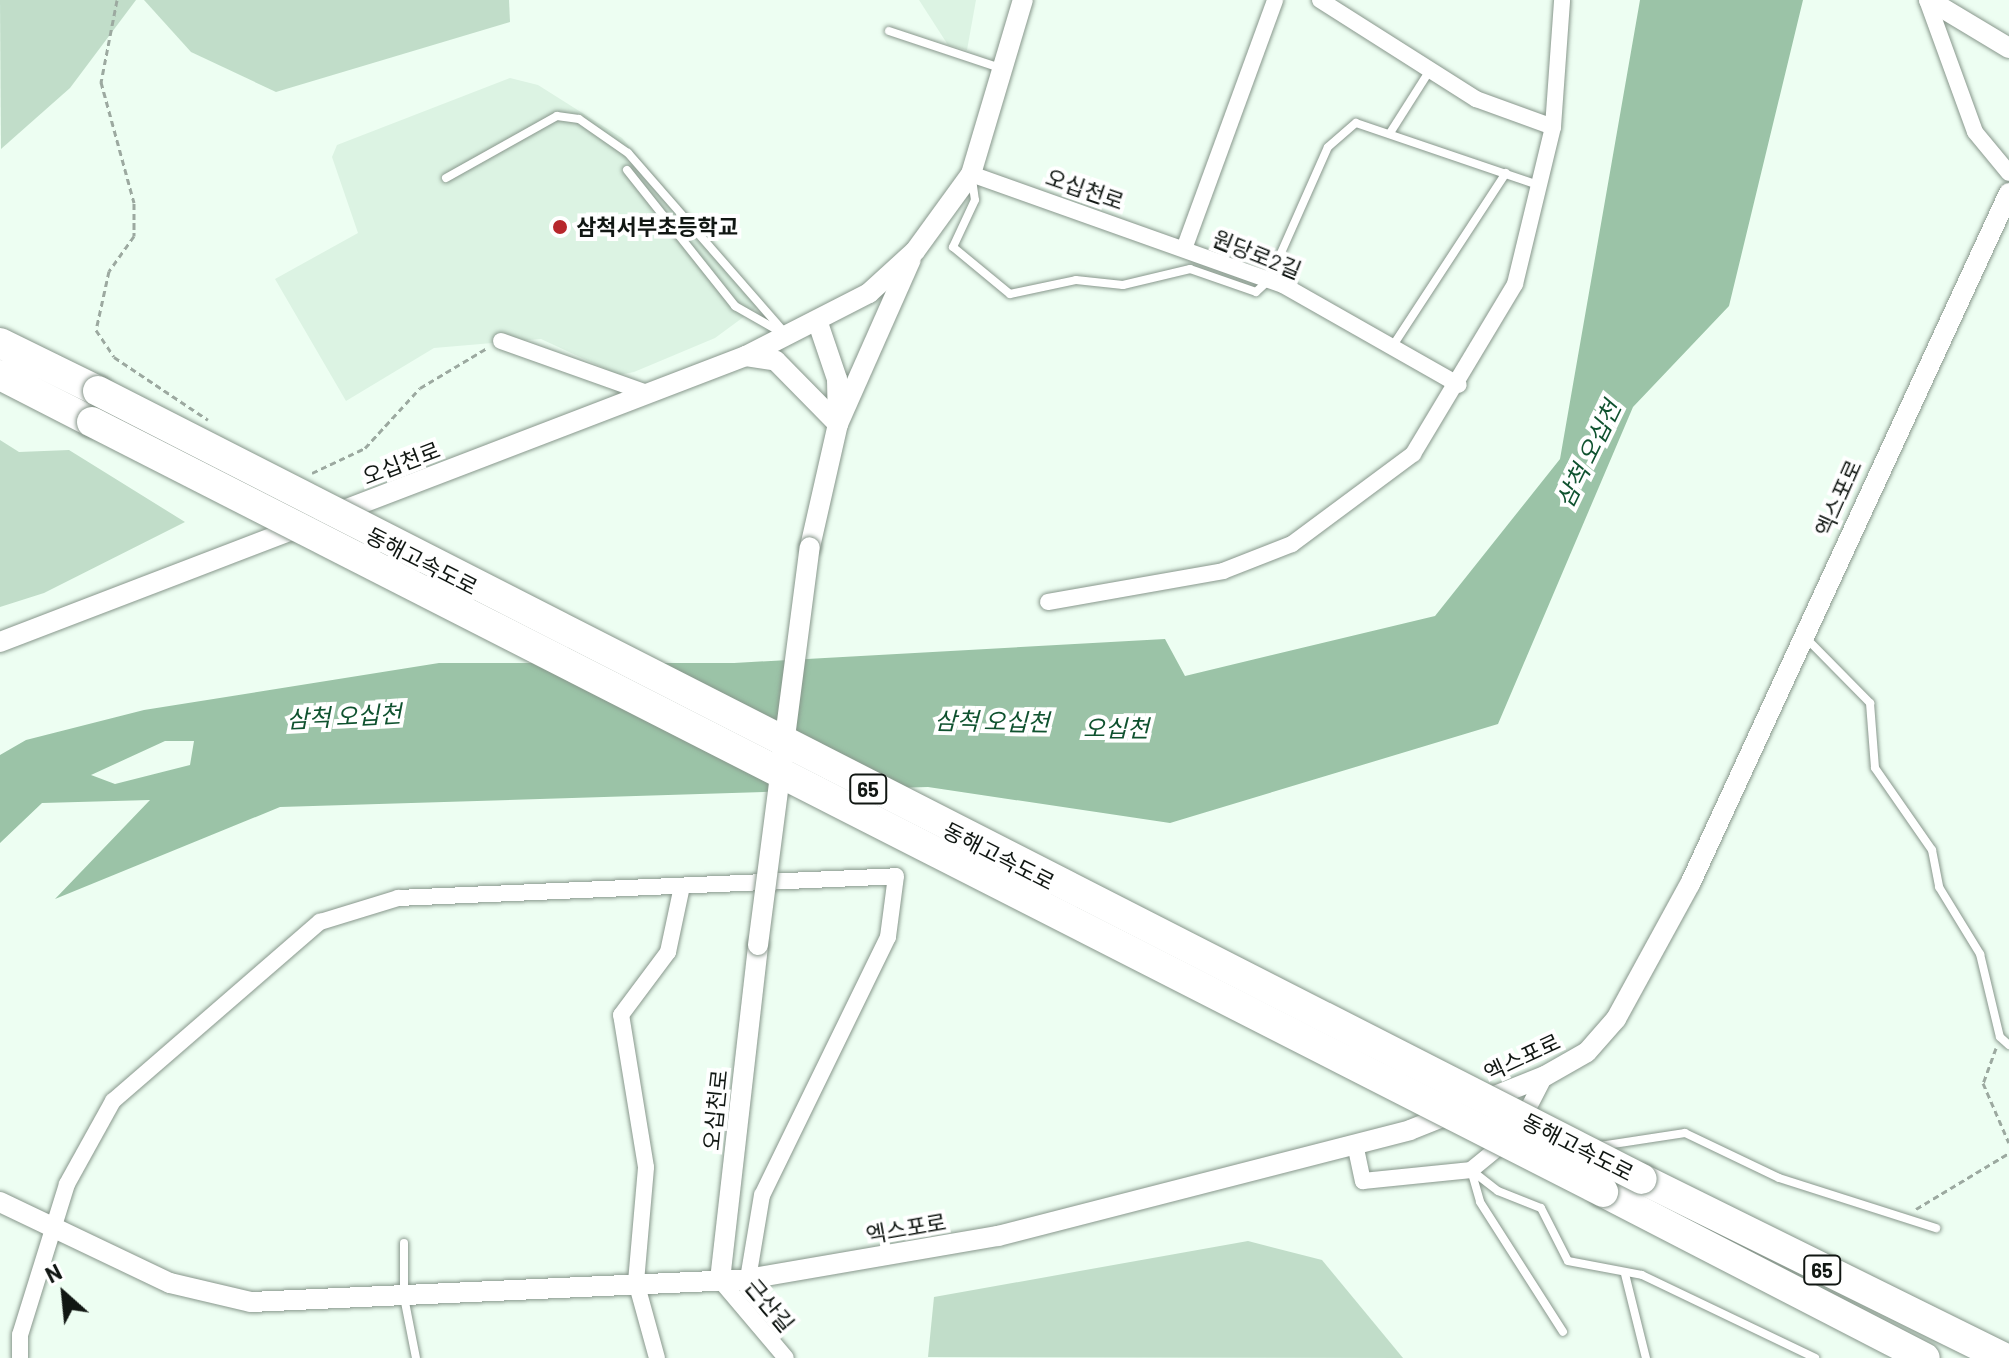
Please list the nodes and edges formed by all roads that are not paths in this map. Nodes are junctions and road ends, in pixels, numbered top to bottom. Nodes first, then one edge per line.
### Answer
1 (1023, 0) edge
2 (1275, 0) edge
3 (1320, 0) edge
4 (1562, 0) edge
5 (1928, 0) edge
6 (889, 31) dead end
7 (2009, 48) edge
8 (1004, 69) junction
9 (1431, 69) junction
10 (1553, 127) junction
11 (1390, 133) junction
12 (627, 170) dead end
13 (1506, 173) junction
14 (2009, 173) edge
15 (971, 174) junction
16 (446, 178) dead end
17 (1539, 185) junction
18 (2009, 193) edge
19 (1184, 249) junction
20 (915, 251) junction
21 (1269, 280) junction
22 (818, 323) junction
23 (789, 336) junction
24 (501, 341) road end
25 (0, 343) edge
26 (1392, 347) junction
27 (746, 356) junction
28 (0, 375) edge
29 (1459, 385) junction
30 (650, 394) junction
31 (838, 424) junction
32 (1048, 602) dead end
33 (1804, 637) junction
34 (0, 642) edge
35 (681, 891) junction
36 (2009, 1045) edge
37 (1545, 1076) junction
38 (1515, 1134) junction
39 (1538, 1143) dead end
40 (1355, 1144) junction
41 (1549, 1148) dead end
42 (1471, 1170) junction
43 (0, 1202) edge
44 (1936, 1228) dead end
45 (54, 1230) junction
46 (404, 1243) dead end
47 (1625, 1274) junction
48 (748, 1279) junction
49 (720, 1280) junction
50 (636, 1282) junction
51 (404, 1297) junction
52 (1563, 1332) dead end
53 (20, 1358) edge
54 (416, 1358) edge
55 (657, 1358) edge
56 (786, 1358) edge
57 (1646, 1358) edge
58 (1815, 1358) edge
59 (1925, 1358) edge
60 (2004, 1358) edge

1 - 8 street, 오십천로
2 - 19 street, 원당로2길
3 - 9 street
4 - 10 street
5 - 7 street
5 - 14 street
6 - 8 lane
8 - 15 street, 오십천로
9 - 10 street
9 - 11 lane
10 - 17 street
11 - 13 lane
11 - 21 lane
12 - 23 lane
13 - 17 lane
13 - 26 lane
15 - 19 street, 오십천로
15 - 20 street, 오십천로
15 - 21 lane
16 - 23 lane
17 - 29 street
18 - 33 street, 엑스포로
19 - 21 street, 원당로2길
20 - 22 street, 오십천로
20 - 31 street
21 - 26 street, 원당로2길
22 - 23 street, 오십천로
22 - 31 street
23 - 27 street, 오십천로
24 - 30 street
25 - 60 highway, 동해고속도로 / 65, bridge
26 - 29 street, 원당로2길
27 - 30 street, 오십천로
27 - 31 street
28 - 59 highway, 동해고속도로 / 65, bridge
29 - 32 street
30 - 34 street, 오십천로
31 - 49 street, 오십천로, bridge
33 - 36 lane
33 - 37 street, 엑스포로
35 - 45 street
35 - 48 street
35 - 50 street
37 - 38 street
37 - 40 street, 엑스포로
38 - 39 lane
38 - 42 street
40 - 42 street
40 - 48 street, 엑스포로
41 - 44 lane
42 - 47 lane
42 - 52 lane
43 - 45 street, 엑스포로
45 - 51 street, 엑스포로
45 - 53 street
46 - 51 lane
47 - 57 lane
47 - 58 lane
48 - 49 street, 엑스포로
49 - 50 street, 엑스포로
49 - 56 street, 근산길
50 - 51 street, 엑스포로
50 - 55 street
51 - 54 lane

